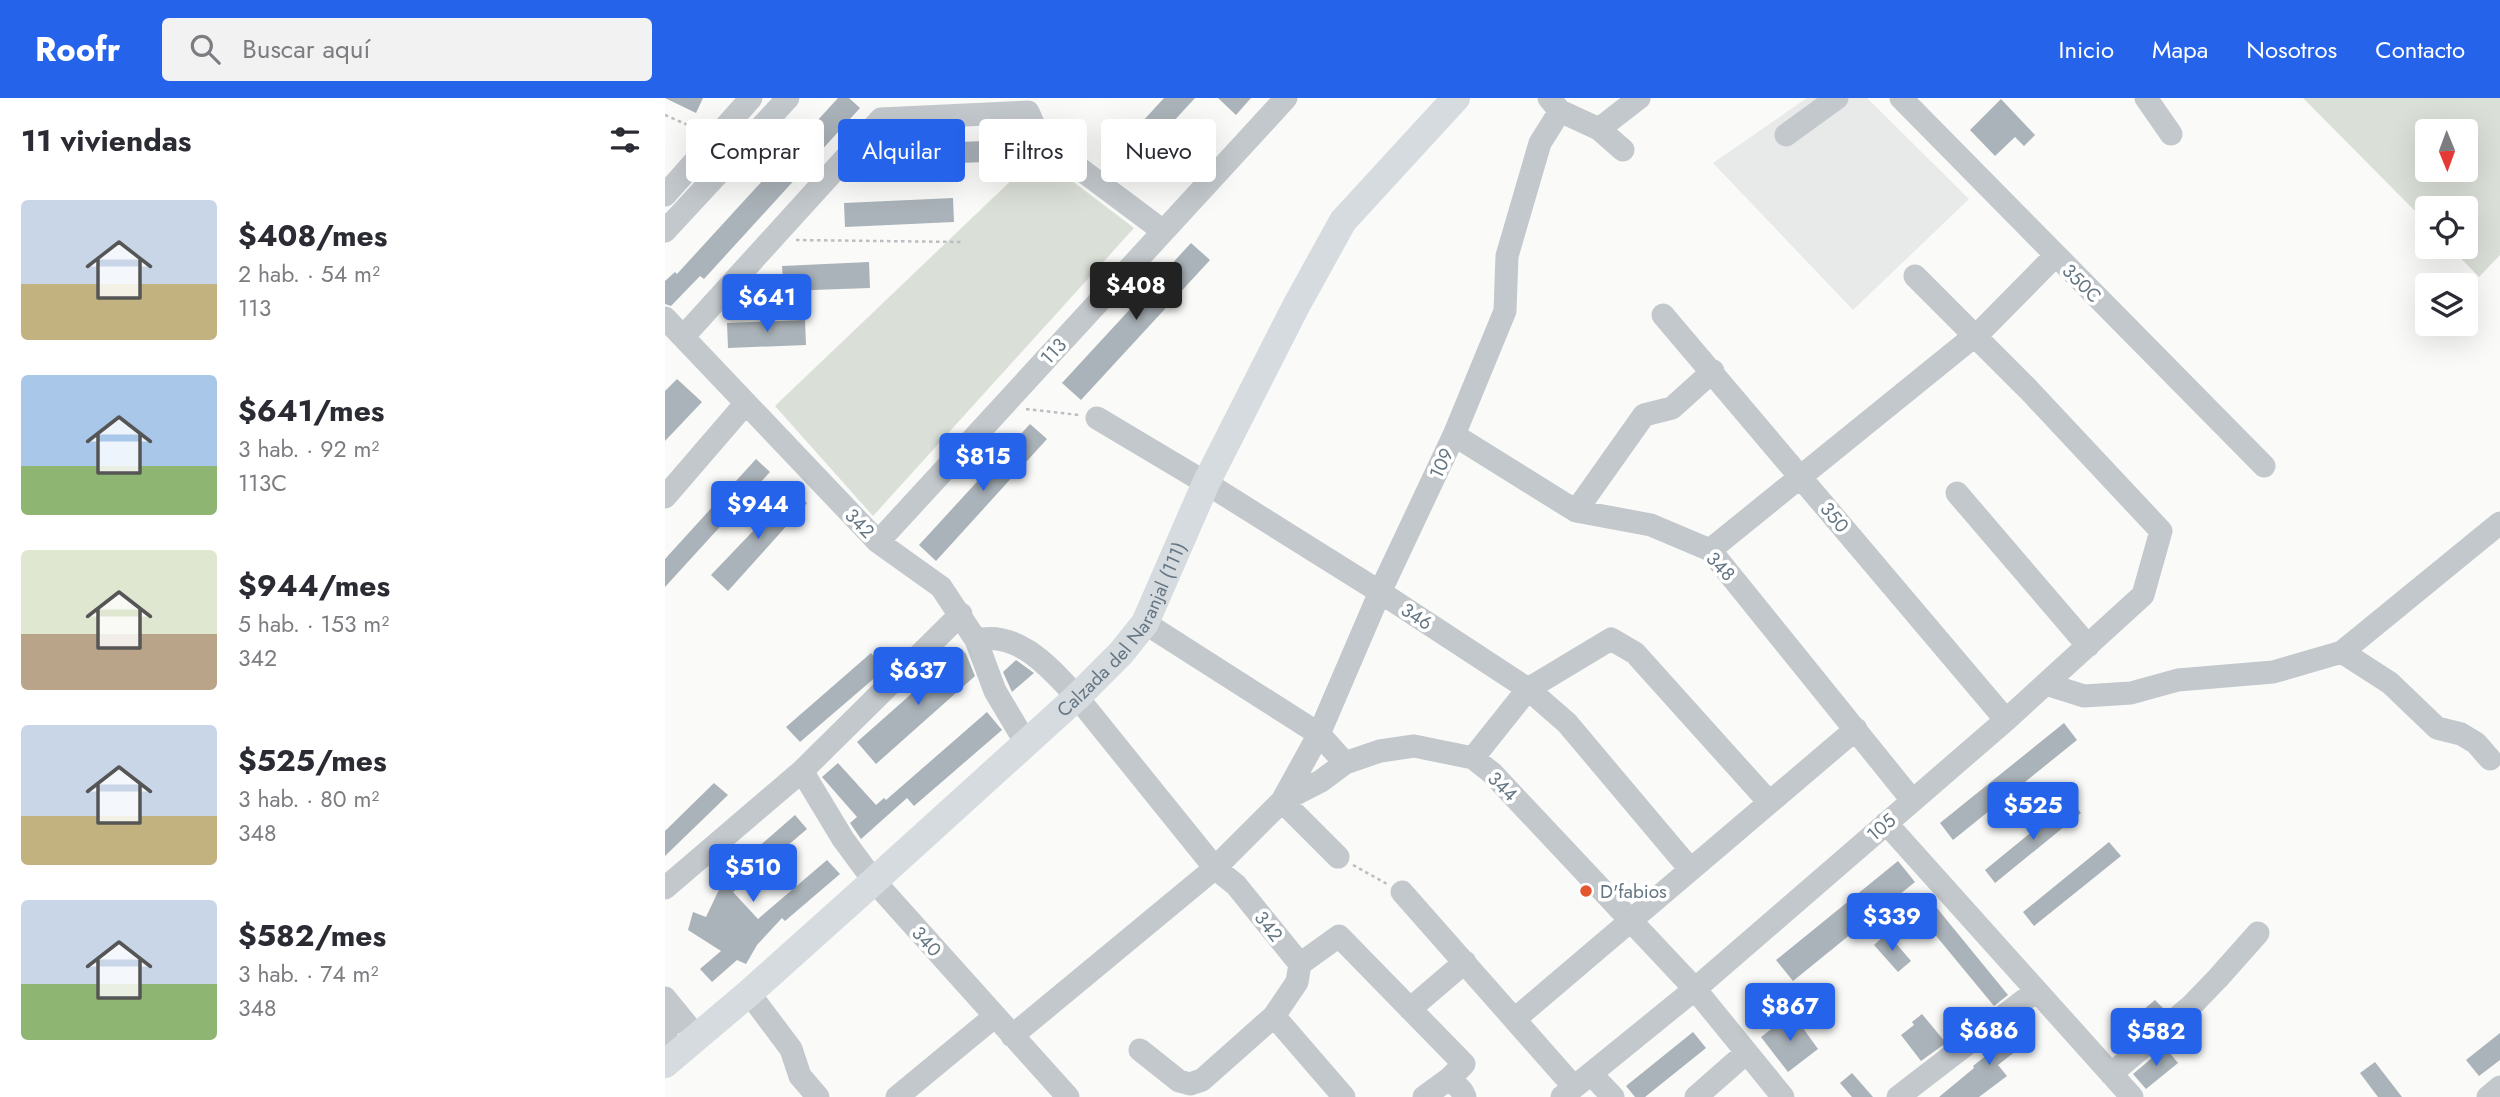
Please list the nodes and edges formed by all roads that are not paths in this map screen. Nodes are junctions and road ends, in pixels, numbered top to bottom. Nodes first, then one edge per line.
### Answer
1 (751, 98) edge
2 (788, 98) edge
3 (1286, 98) edge
4 (1456, 98) edge
5 (1639, 98) edge
6 (1837, 98) edge
7 (1901, 98) edge
8 (2146, 98) edge
9 (1554, 105) edge
10 (1599, 129) junction
11 (2171, 134) dead end
12 (1786, 135) dead end
13 (1623, 150) dead end
14 (665, 195) edge
15 (665, 231) edge
16 (1163, 231) junction
17 (2056, 256) junction
18 (1915, 276) dead end
19 (1663, 315) dead end
20 (665, 318) edge
21 (1974, 336) junction
22 (683, 337) junction
23 (1713, 371) junction
24 (746, 403) junction
25 (1097, 418) road end
26 (1454, 435) junction
27 (2264, 467) dead end
28 (1800, 476) junction
29 (1206, 483) junction
30 (1957, 494) dead end
31 (665, 497) edge
32 (1576, 511) junction
33 (2500, 523) edge
34 (878, 542) junction
35 (1710, 550) junction
36 (1380, 592) junction
37 (961, 614) junction
38 (1145, 623) junction
39 (976, 640) junction
40 (2088, 646) junction
41 (2342, 652) junction
42 (2046, 684) junction
43 (1528, 689) junction
44 (1077, 697) junction
45 (2006, 720) junction
46 (1856, 729) junction
47 (1319, 734) junction
48 (1026, 743) junction
49 (1473, 758) junction
50 (2490, 759) dead end
51 (1345, 763) junction
52 (801, 771) junction
53 (1912, 800) junction
54 (1282, 801) junction
55 (1769, 802) junction
56 (1886, 823) junction
57 (1338, 857) road end
58 (1215, 868) junction
59 (1690, 869) junction
60 (874, 881) junction
61 (665, 888) edge
62 (1402, 892) road end
63 (1632, 920) junction
64 (2258, 933) dead end
65 (1465, 962) junction
66 (1300, 964) junction
67 (1695, 989) junction
68 (2036, 991) junction
69 (748, 993) junction
70 (667, 1000) edge
71 (1410, 1009) junction
72 (1274, 1016) junction
73 (994, 1017) junction
74 (1514, 1019) junction
75 (665, 1035) edge
76 (696, 1036) junction
77 (1012, 1036) junction
78 (1140, 1050) dead end
79 (1746, 1053) junction
80 (665, 1064) edge
81 (2111, 1074) junction
82 (1450, 1078) junction
83 (1576, 1086) edge
84 (2500, 1087) edge
85 (924, 1089) edge
86 (818, 1097) edge
87 (897, 1097) edge
88 (1068, 1097) edge
89 (1344, 1097) edge
90 (1424, 1097) edge
91 (1465, 1097) edge
92 (1613, 1097) edge
93 (1696, 1097) edge
94 (1783, 1097) edge
95 (1898, 1097) edge
96 (2131, 1097) edge
97 (2488, 1097) edge

1 - 14 street
2 - 15 street
3 - 16 street, 113
4 - 29 main road, Calzada del Naranjal (111)
5 - 10 street
6 - 12 street
7 - 17 street, 350C
8 - 11 street
9 - 10 street
9 - 26 street, 109
10 - 13 street
16 - 22 street
16 - 34 street, 113
17 - 21 street
17 - 27 street, 350C
18 - 21 street
19 - 23 street, 350
20 - 22 street, 342
21 - 28 street
21 - 40 street, 105
22 - 24 street, 342
23 - 28 street, 350
23 - 32 street
24 - 31 street
24 - 34 street, 342
25 - 29 street, 346
26 - 32 street, 348
26 - 36 street, 109
28 - 35 street
28 - 45 street, 350
29 - 36 street, 346
29 - 38 main road, Calzada del Naranjal (111)
30 - 40 street
32 - 35 street, 348
33 - 41 street
34 - 37 street, 342
35 - 46 street, 348
36 - 43 street, 346
36 - 47 street, 109
37 - 39 street, 342
37 - 52 street
38 - 44 main road, Calzada del Naranjal (111)
38 - 47 street
39 - 44 street, 342
39 - 48 street, 342
40 - 42 street, 105
41 - 42 street
41 - 50 street
42 - 45 street, 105
43 - 49 street
43 - 55 street
43 - 59 street, 346
44 - 48 main road, Calzada del Naranjal (111)
44 - 58 street, 342
45 - 53 street, 105
46 - 53 street, 348
46 - 55 street
47 - 51 street
47 - 54 street, 109
48 - 60 main road, Calzada del Naranjal (111)
49 - 51 street, 344
49 - 63 street, 344
51 - 54 street, 109
52 - 60 street, 340
52 - 61 street
53 - 56 street, 105
54 - 57 street
54 - 58 street, 109
55 - 59 street
56 - 67 street, 105
56 - 68 street
58 - 66 street, 342
58 - 77 street, 109
59 - 63 street
60 - 69 main road, Calzada del Naranjal (111)
60 - 73 street, 340
62 - 65 street
63 - 67 street, 344
63 - 74 street
64 - 81 street
65 - 71 street
65 - 74 street
66 - 71 street
66 - 72 street
67 - 79 street, 344
67 - 83 street, 105
68 - 81 street
68 - 95 street
69 - 76 main road, Calzada del Naranjal (111)
69 - 86 street
70 - 75 street
70 - 76 street
71 - 82 street
72 - 78 street
72 - 89 street
73 - 77 street, 340
73 - 85 street
74 - 83 street
76 - 80 main road, Calzada del Naranjal (111)
77 - 88 street, 340
79 - 93 street
79 - 94 street, 344
81 - 96 street
82 - 90 street
82 - 91 street
83 - 92 street
84 - 97 street
85 - 87 street

